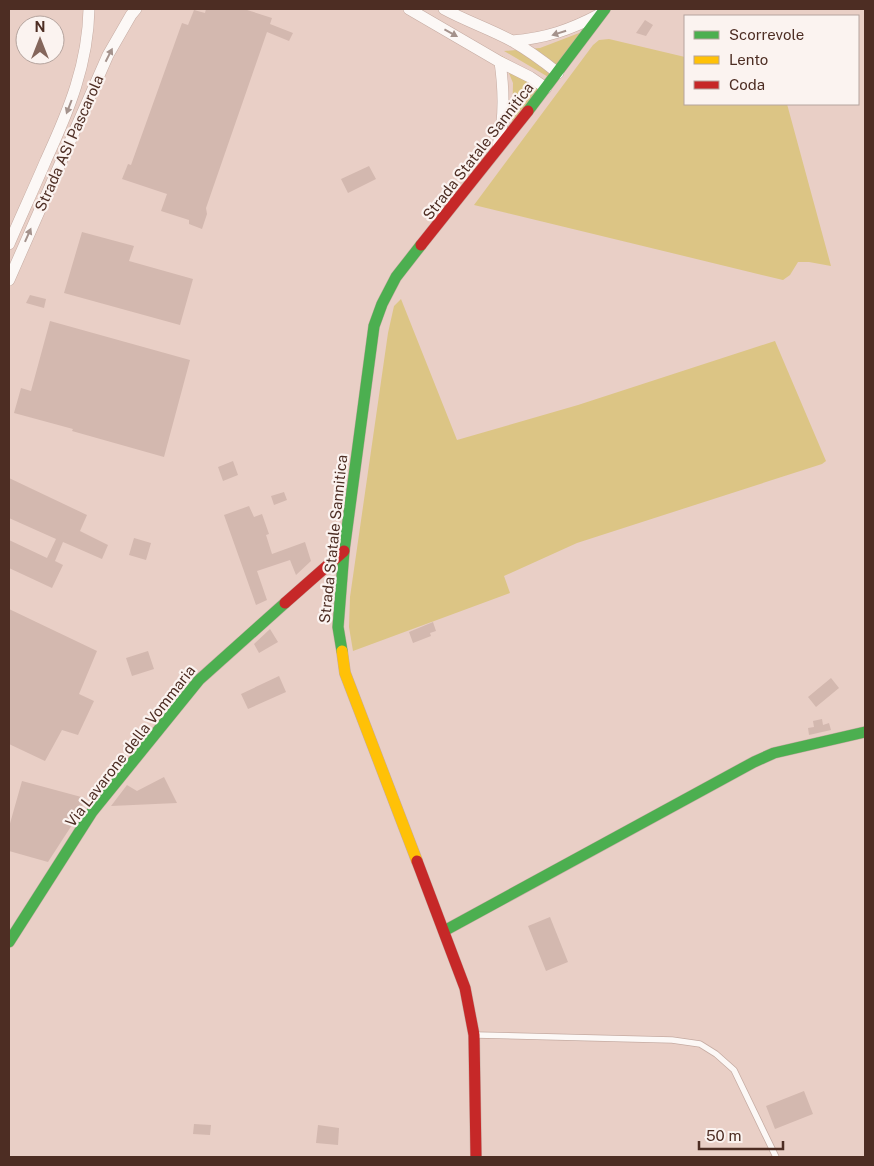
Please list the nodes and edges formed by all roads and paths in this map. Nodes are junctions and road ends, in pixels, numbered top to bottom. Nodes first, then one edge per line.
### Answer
1 (89, 9) edge
2 (136, 9) edge
3 (409, 9) edge
4 (444, 9) edge
5 (604, 10) edge
6 (512, 41) junction
7 (500, 62) junction
8 (558, 73) junction
9 (546, 88) junction
10 (496, 151) junction
11 (9, 244) edge
12 (9, 280) edge
13 (344, 551) junction
14 (865, 732) edge
15 (444, 931) junction
16 (9, 942) edge
17 (474, 1035) junction
18 (476, 1157) edge
19 (776, 1157) edge

1 -> 11 street, Strada ASI Pascarola
12 -> 2 street, Strada ASI Pascarola
3 -> 7 street
4 - 6 street
5 -> 6 street
5 - 8 main road, Strada Statale Sannitica
6 - 8 street
7 - 9 street
7 - 10 street
8 - 9 main road, Strada Statale Sannitica
9 - 10 main road, Strada Statale Sannitica
10 - 13 main road, Strada Statale Sannitica
13 - 15 main road, Strada Statale Sannitica
13 - 16 main road, Via Lavarone della Vommaria
14 - 15 main road
15 - 17 main road, Strada Statale Sannitica
17 - 18 main road, Strada Statale Sannitica
17 - 19 lane

